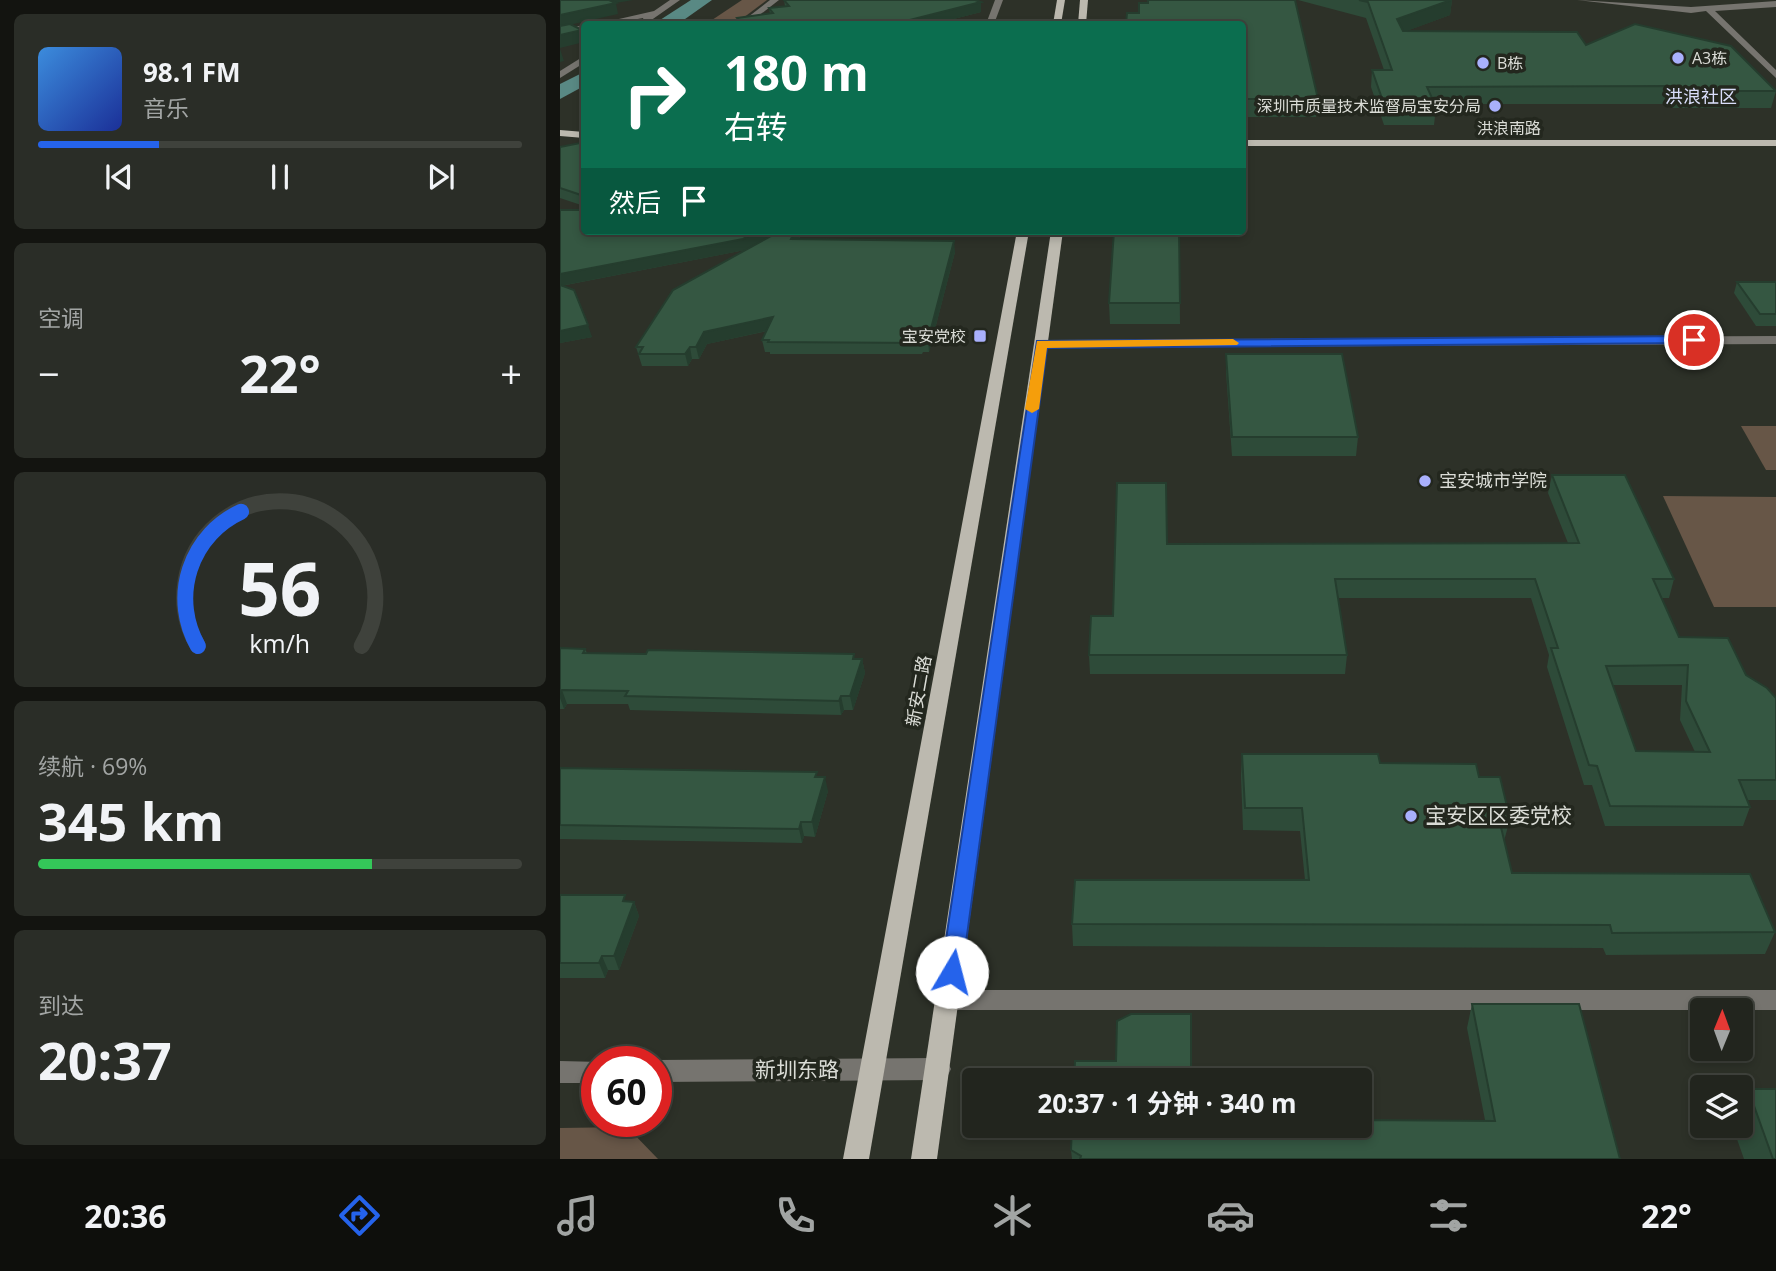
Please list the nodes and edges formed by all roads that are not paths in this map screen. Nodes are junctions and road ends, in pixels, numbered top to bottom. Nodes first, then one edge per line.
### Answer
1 (657, 0) edge
2 (775, 0) edge
3 (999, 0) edge
4 (1061, 0) edge
5 (1084, 0) edge
6 (1581, 0) edge
7 (672, 3) edge
8 (1776, 5) edge
9 (1709, 10) junction
10 (656, 13) junction
11 (616, 21) edge
12 (643, 21) edge
13 (747, 21) edge
14 (991, 21) edge
15 (1058, 21) edge
16 (1082, 21) edge
17 (581, 29) edge
18 (560, 33) edge
19 (581, 62) edge
20 (560, 75) edge
21 (1776, 75) edge
22 (560, 123) edge
23 (581, 125) edge
24 (560, 132) edge
25 (581, 135) edge
26 (1776, 143) edge
27 (1246, 144) edge
28 (1022, 235) edge
29 (1056, 235) edge
30 (1776, 340) edge
31 (1041, 344) junction
32 (948, 1000) junction
33 (1776, 1000) edge
34 (938, 1069) junction
35 (873, 1070) junction
36 (672, 1071) edge
37 (560, 1072) edge
38 (581, 1072) edge
39 (856, 1159) edge
40 (924, 1159) edge

1 - 7 street
2 - 13 street
3 - 14 street
4 - 15 main road
5 - 16 main road
6 - 9 street
7 - 10 street
8 - 9 street
9 - 21 street
10 - 11 street
10 - 12 street
17 - 18 street
19 - 20 street
22 - 23 main road
24 - 25 main road
26 - 27 main road, 洪浪南路
28 - 35 main road, 新安二路
29 - 31 main road
30 - 31 street
31 - 32 main road
32 - 33 street
32 - 34 main road
34 - 35 street, 新圳东路
34 - 40 main road
35 - 36 street, 新圳东路
35 - 39 main road, 新安二路
37 - 38 street

